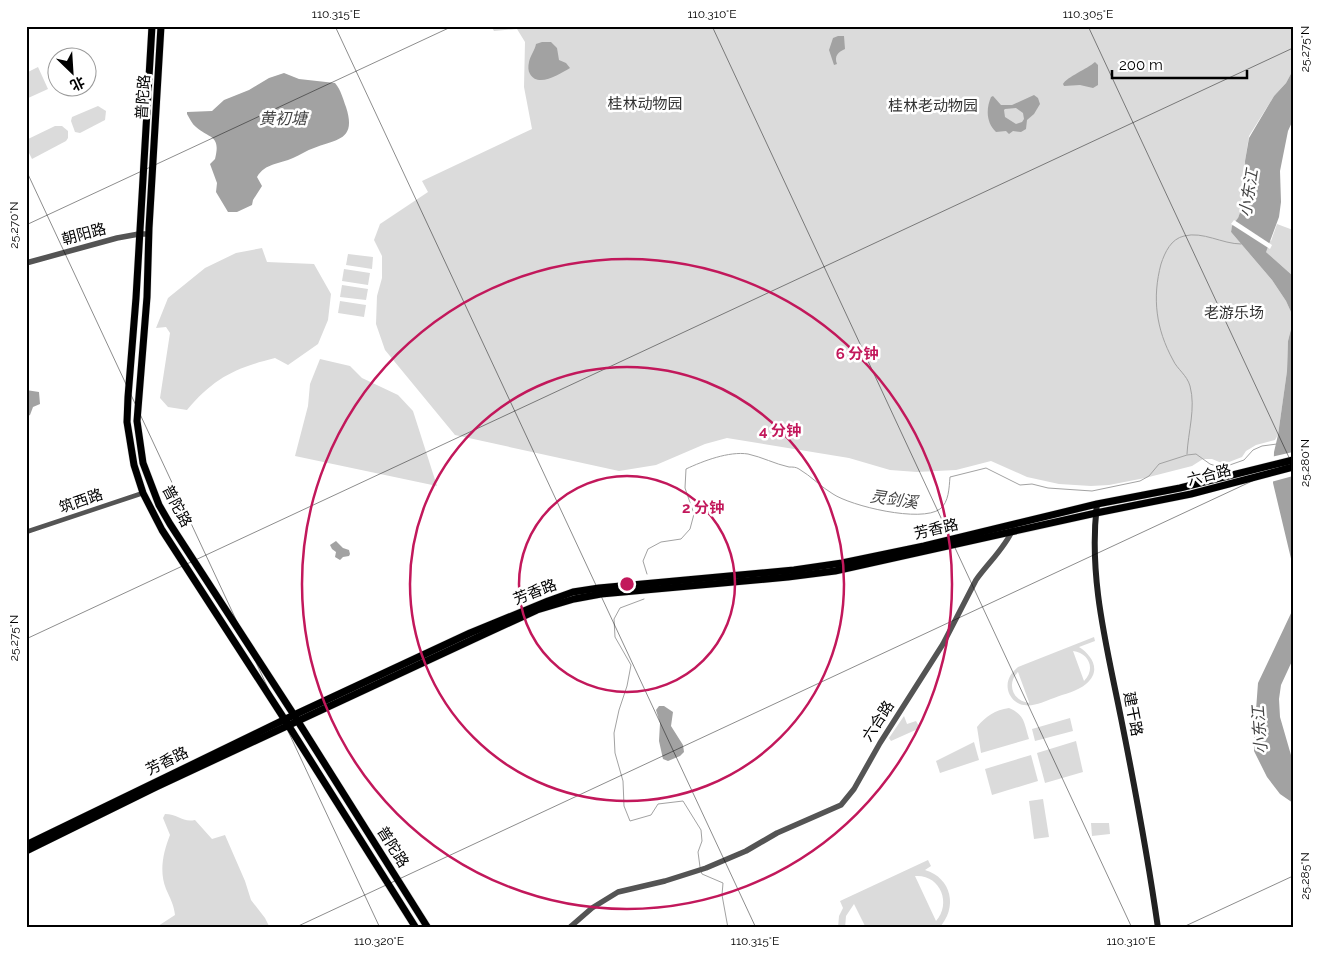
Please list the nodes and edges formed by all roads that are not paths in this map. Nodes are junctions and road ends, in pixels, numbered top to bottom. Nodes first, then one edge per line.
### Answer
1 (152, 26) edge
2 (162, 26) edge
3 (138, 234) junction
4 (148, 234) junction
5 (26, 263) edge
6 (1293, 460) edge
7 (1293, 467) edge
8 (143, 493) junction
9 (1097, 504) junction
10 (1096, 513) junction
11 (1013, 528) junction
12 (26, 532) edge
13 (296, 718) junction
14 (287, 723) junction
15 (26, 845) edge
16 (26, 851) edge
17 (416, 928) edge
18 (428, 928) edge
19 (569, 928) edge
20 (1158, 928) edge

1 - 3 main road, 普陀路
2 - 4 main road, 普陀路
3 - 4 street, 朝阳路
3 - 5 street, 朝阳路
3 - 8 main road, 普陀路
4 - 13 main road, 普陀路
6 - 9 main road, 六合路
7 - 10 main road, 六合路
8 - 12 street, 筑西路
8 - 14 main road, 普陀路
9 - 10 main road, 建干路
9 - 11 main road, 芳香路
10 - 11 main road, 芳香路
10 - 20 main road, 建干路
11 - 13 main road, 芳香路
11 - 19 street, 六合路
13 - 14 main road, 芳香路
13 - 18 main road, 普陀路
14 - 15 main road, 芳香路
14 - 16 main road, 芳香路
14 - 17 main road, 普陀路

